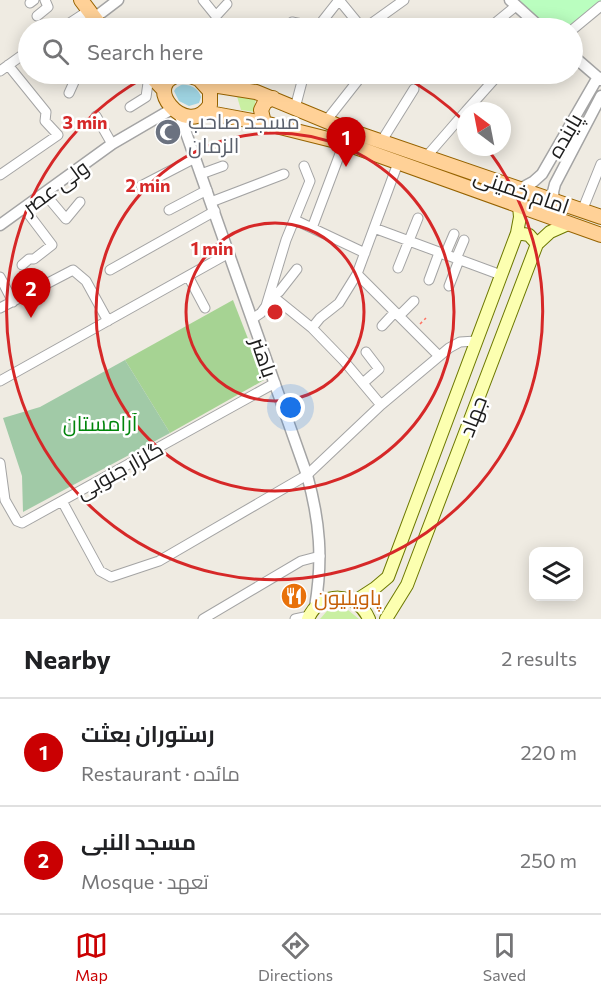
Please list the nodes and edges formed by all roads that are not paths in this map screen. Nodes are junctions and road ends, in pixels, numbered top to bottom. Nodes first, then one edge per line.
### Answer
1 (45, 0) edge
2 (118, 0) edge
3 (204, 0) edge
4 (339, 0) edge
5 (404, 0) edge
6 (512, 2) edge
7 (227, 4) dead end
8 (601, 6) edge
9 (91, 15) edge
10 (37, 16) dead end
11 (325, 18) edge
12 (354, 18) edge
13 (378, 18) edge
14 (498, 18) edge
15 (529, 18) edge
16 (583, 21) edge
17 (18, 58) edge
18 (583, 65) edge
19 (4, 68) edge
20 (600, 79) edge
21 (18, 83) edge
22 (19, 84) edge
23 (73, 84) edge
24 (148, 84) edge
25 (159, 84) edge
26 (167, 84) edge
27 (206, 84) edge
28 (223, 84) edge
29 (301, 84) edge
30 (355, 84) edge
31 (490, 84) edge
32 (414, 89) dead end
33 (164, 90) junction
34 (69, 93) dead end
35 (601, 96) edge
36 (273, 98) junction
37 (474, 102) edge
38 (130, 107) dead end
39 (295, 108) junction
40 (176, 111) junction
41 (204, 112) junction
42 (96, 116) dead end
43 (326, 121) junction
44 (457, 121) edge
45 (264, 123) junction
46 (381, 142) junction
47 (344, 143) junction
48 (112, 144) junction
49 (426, 157) junction
50 (195, 158) junction
51 (398, 163) junction
52 (601, 164) edge
53 (223, 166) dead end
54 (304, 166) dead end
55 (201, 174) junction
56 (284, 174) dead end
57 (0, 175) edge
58 (141, 186) dead end
59 (520, 189) junction
60 (207, 190) junction
61 (45, 194) junction
62 (554, 201) junction
63 (80, 202) dead end
64 (519, 206) junction
65 (213, 207) junction
66 (24, 208) junction
67 (169, 210) dead end
68 (582, 211) junction
69 (601, 217) edge
70 (418, 218) dead end
71 (295, 220) junction
72 (568, 224) junction
73 (0, 225) edge
74 (312, 228) junction
75 (374, 228) junction
76 (517, 232) junction
77 (454, 234) dead end
78 (601, 236) edge
79 (464, 240) dead end
80 (409, 241) junction
81 (537, 244) junction
82 (229, 253) junction
83 (365, 253) junction
84 (442, 254) junction
85 (458, 260) junction
86 (22, 264) dead end
87 (398, 268) dead end
88 (297, 269) dead end
89 (110, 270) dead end
90 (357, 274) junction
91 (501, 275) junction
92 (188, 276) junction
93 (0, 277) edge
94 (429, 280) dead end
95 (449, 286) dead end
96 (270, 294) junction
97 (414, 301) dead end
98 (13, 302) junction
99 (0, 308) edge
100 (205, 308) dead end
101 (397, 314) junction
102 (252, 319) junction
103 (108, 321) junction
104 (382, 326) dead end
105 (312, 328) junction
106 (476, 341) junction
107 (366, 352) dead end
108 (438, 356) junction
109 (0, 381) edge
110 (275, 383) junction
111 (363, 383) junction
112 (381, 405) junction
113 (0, 463) edge
114 (307, 475) junction
115 (62, 501) junction
116 (320, 556) junction
117 (388, 577) junction
118 (407, 585) junction
119 (355, 601) junction
120 (310, 614) edge
121 (203, 619) edge
122 (295, 619) edge
123 (369, 619) edge
124 (386, 619) edge

1 - 10 street
2 - 9 street
3 - 7 street
4 - 11 street
4 - 12 street
5 - 13 street
6 - 14 street
6 - 15 street
8 - 16 street
17 - 19 street
18 - 20 street
19 - 21 street
20 - 59 street, پاینده
22 - 57 street
23 - 34 street
24 - 38 street
25 - 33 main road
26 - 33 main road
27 - 41 main road
28 - 36 main road, امام خمینی
29 - 39 street
30 - 43 street
31 - 37 street
32 - 46 street
33 - 40 main road
35 - 62 street, پاینده
36 - 39 main road, امام خمینی
36 - 45 main road
39 - 43 main road, امام خمینی
40 - 41 main road
40 - 48 street, ولی عصر
40 - 50 street, باهنر
41 - 45 main road, امام خمینی
42 - 48 street
43 - 46 main road, امام خمینی
44 - 49 street
45 - 47 main road, امام خمینی
46 - 49 main road, امام خمینی
47 - 51 main road, امام خمینی
47 - 74 street
48 - 61 street, ولی عصر
49 - 59 main road, امام خمینی
50 - 55 street, باهنر
50 - 58 street
51 - 64 main road, امام خمینی
51 - 75 street
52 - 68 street
53 - 55 street
54 - 71 street
55 - 60 street, باهنر
56 - 65 street
59 - 62 main road, امام خمینی
60 - 65 street, باهنر
60 - 67 street
61 - 63 street
61 - 66 street, ولی عصر
62 - 68 main road, امام خمینی
64 - 72 main road, امام خمینی
64 - 76 main road, جهاد
65 - 82 street, باهنر
65 - 89 street
66 - 73 street, ولی عصر
66 - 86 street
68 - 69 main road, امام خمینی
70 - 80 street
71 - 74 street
71 - 96 street
72 - 78 main road, امام خمینی
72 - 81 main road
74 - 83 street
75 - 80 street
75 - 83 street
76 - 81 main road
76 - 91 main road, جهاد
77 - 84 street
79 - 85 street
80 - 84 street
80 - 87 street
81 - 118 main road, جهاد
82 - 92 street
82 - 102 street, باهنر
83 - 90 street
84 - 85 street
84 - 94 street
85 - 91 street
85 - 95 street
88 - 96 street
90 - 101 street
90 - 105 street
91 - 106 main road, جهاد
92 - 100 street
92 - 103 street
93 - 98 street
96 - 102 street
96 - 105 street
97 - 101 street
98 - 99 street
98 - 103 street
101 - 104 street
101 - 108 street
102 - 110 street, باهنر
103 - 109 street
105 - 111 street
106 - 108 street
106 - 117 main road, جهاد
107 - 111 street
108 - 112 street
110 - 114 street, باهنر
110 - 115 street, گلزار جنوبی
111 - 112 street
112 - 114 street
113 - 115 street, گلزار جنوبی
114 - 115 street
114 - 116 street, باهنر
116 - 120 street, باهنر
116 - 121 street
117 - 118 main road
117 - 119 main road
118 - 124 main road, جهاد
119 - 120 main road
119 - 123 main road
120 - 122 street

